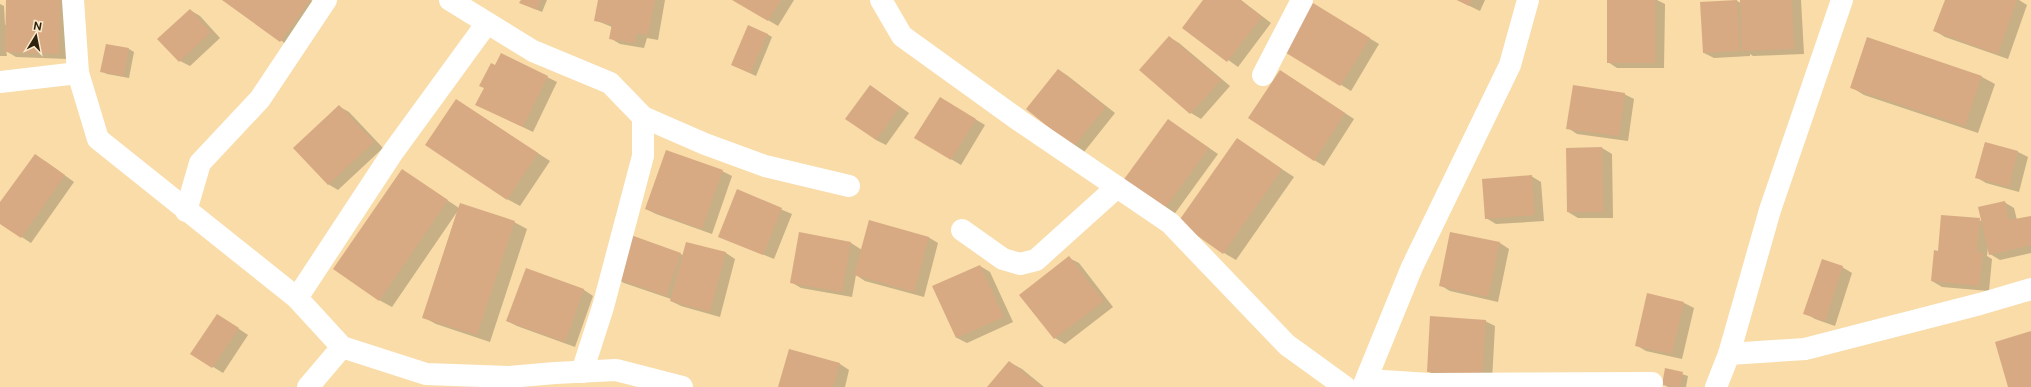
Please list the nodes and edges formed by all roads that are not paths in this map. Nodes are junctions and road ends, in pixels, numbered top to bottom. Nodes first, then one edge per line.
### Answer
1 (73, 0) edge
2 (326, 0) edge
3 (450, 0) edge
4 (881, 0) edge
5 (1302, 0) edge
6 (1528, 0) edge
7 (1842, 0) edge
8 (487, 23) junction
9 (78, 73) junction
10 (1263, 75) dead end
11 (0, 82) edge
12 (643, 116) junction
13 (849, 186) dead end
14 (1117, 187) junction
15 (186, 211) junction
16 (962, 230) dead end
17 (2031, 289) edge
18 (297, 298) junction
19 (342, 347) junction
20 (1729, 354) junction
21 (582, 372) junction
22 (1652, 383) dead end
23 (1365, 384) edge
24 (308, 387) edge
25 (682, 387) edge
26 (1345, 387) edge
27 (1716, 387) edge

1 - 9 street
2 - 15 street
3 - 8 street
4 - 14 street
5 - 10 street
6 - 23 street
7 - 20 street
8 - 12 street
8 - 18 street
9 - 11 street
9 - 15 street
12 - 13 street
12 - 21 street
14 - 16 street
14 - 26 street
15 - 18 street
17 - 20 street
18 - 19 street
19 - 21 street
19 - 24 street
20 - 27 street
21 - 25 street
22 - 23 street

